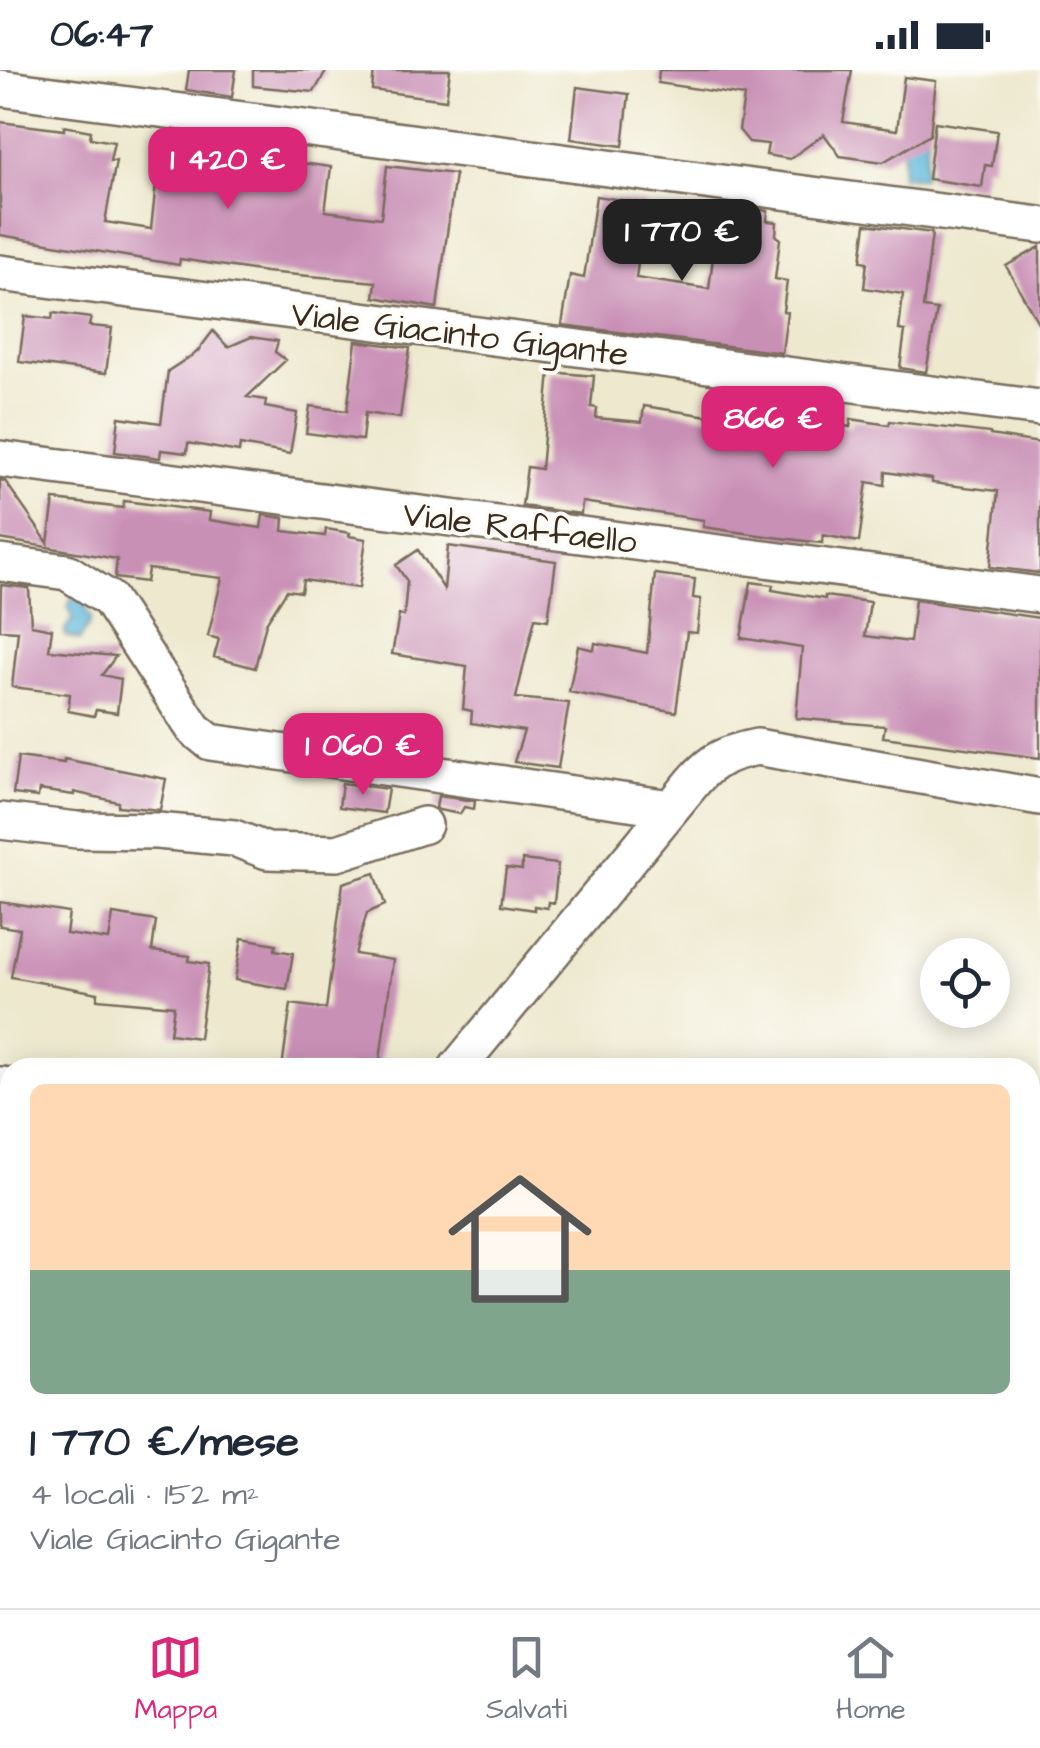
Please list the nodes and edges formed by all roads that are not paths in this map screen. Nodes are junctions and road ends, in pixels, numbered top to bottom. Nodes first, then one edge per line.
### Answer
1 (0, 88) edge
2 (1040, 225) edge
3 (0, 272) edge
4 (1040, 408) edge
5 (0, 460) edge
6 (0, 563) edge
7 (1040, 596) edge
8 (1040, 797) edge
9 (671, 808) junction
10 (0, 821) edge
11 (424, 825) dead end
12 (465, 1058) edge

1 - 2 street
3 - 4 street, Viale Giacinto Gigante
5 - 7 street, Viale Raffaello
6 - 9 street
8 - 9 street
9 - 12 street
10 - 11 street

